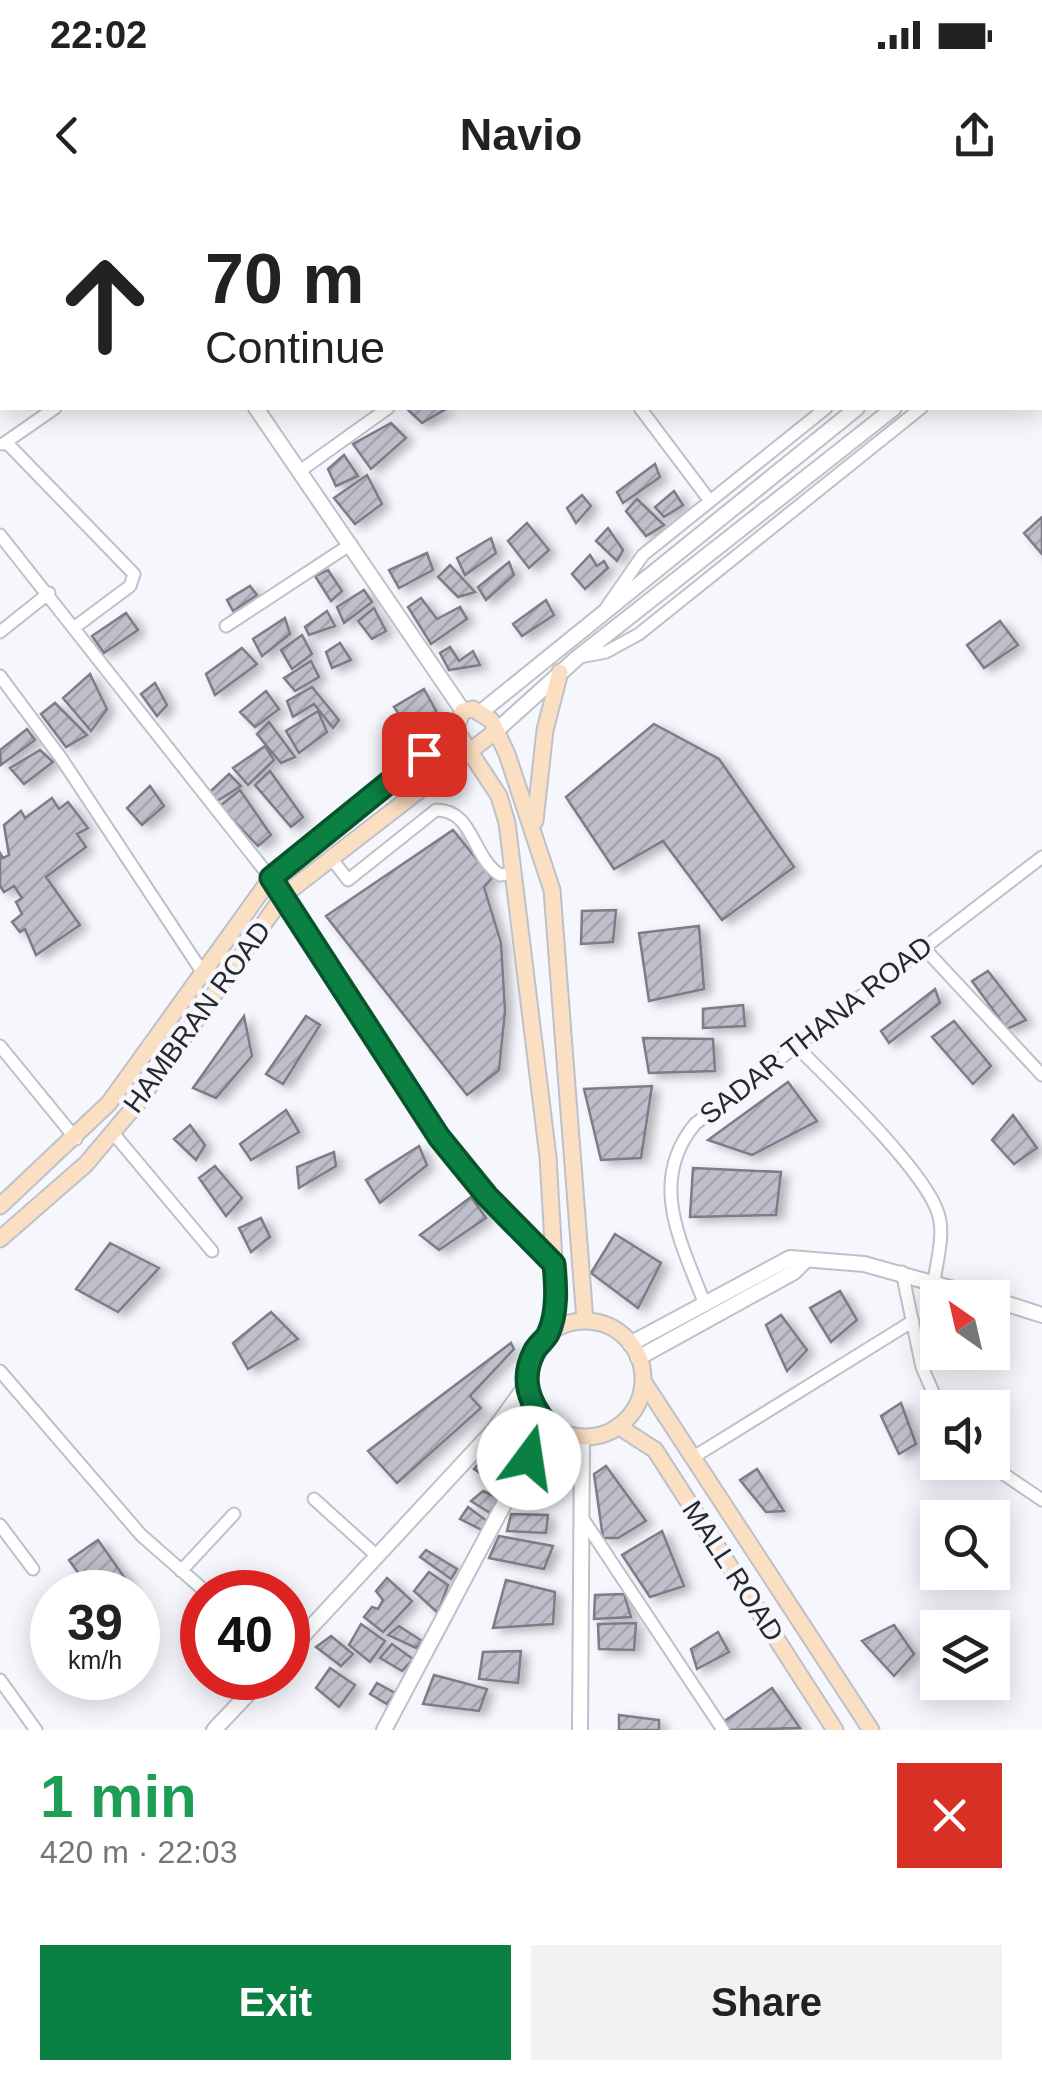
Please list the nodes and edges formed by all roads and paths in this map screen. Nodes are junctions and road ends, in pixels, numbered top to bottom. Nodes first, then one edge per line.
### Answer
1 (52, 410) edge
2 (257, 410) edge
3 (385, 410) edge
4 (642, 410) edge
5 (824, 410) edge
6 (855, 410) edge
7 (891, 410) edge
8 (919, 410) edge
9 (3, 444) edge
10 (300, 472) junction
11 (710, 501) junction
12 (0, 535) edge
13 (350, 544) junction
14 (49, 593) junction
15 (601, 616) junction
16 (226, 626) dead end
17 (75, 627) junction
18 (0, 632) edge
19 (577, 658) junction
20 (560, 672) junction
21 (0, 676) edge
22 (464, 712) junction
23 (481, 712) junction
24 (455, 729) junction
25 (496, 731) junction
26 (468, 748) junction
27 (534, 828) junction
28 (331, 858) junction
29 (1042, 858) edge
30 (514, 873) junction
31 (271, 878) junction
32 (284, 895) junction
33 (923, 946) junction
34 (202, 973) junction
35 (0, 1046) edge
36 (798, 1048) junction
37 (10, 1058) junction
38 (0, 1068) edge
39 (1042, 1075) edge
40 (113, 1132) junction
41 (76, 1140) junction
42 (0, 1206) edge
43 (0, 1239) edge
44 (212, 1251) dead end
45 (805, 1261) junction
46 (554, 1264) junction
47 (902, 1272) junction
48 (928, 1280) edge
49 (934, 1280) edge
50 (704, 1302) junction
51 (1010, 1305) edge
52 (1042, 1315) edge
53 (585, 1321) junction
54 (912, 1322) junction
55 (548, 1334) junction
56 (634, 1351) junction
57 (0, 1371) edge
58 (643, 1382) junction
59 (527, 1384) junction
60 (932, 1390) edge
61 (534, 1409) junction
62 (547, 1424) junction
63 (618, 1426) junction
64 (493, 1431) junction
65 (582, 1437) junction
66 (692, 1458) junction
67 (1010, 1478) edge
68 (314, 1500) dead end
69 (1042, 1500) edge
70 (234, 1514) dead end
71 (583, 1519) junction
72 (0, 1525) edge
73 (377, 1556) junction
74 (33, 1569) dead end
75 (180, 1570) edge
76 (182, 1570) edge
77 (310, 1628) edge
78 (0, 1680) edge
79 (242, 1700) edge
80 (36, 1730) edge
81 (214, 1730) edge
82 (384, 1730) edge
83 (580, 1730) edge
84 (723, 1730) edge
85 (835, 1730) edge
86 (871, 1730) edge

1 - 9 street
2 - 10 street
3 - 10 street
4 - 11 street
5 - 11 street
6 - 15 street
7 - 19 street
8 - 19 street
9 - 17 street
10 - 13 street
11 - 15 street
12 - 14 street
13 - 16 street
13 - 22 street
14 - 17 street
14 - 18 street
15 - 23 street
17 - 31 street
19 - 20 street
20 - 25 street
20 - 27 main road
21 - 34 street
22 - 23 main road
22 - 24 main road, HAMBRAN ROAD
23 - 25 main road
24 - 26 main road
24 - 31 main road, HAMBRAN ROAD
25 - 26 main road, HAMBRAN ROAD
25 - 27 main road
26 - 28 main road, HAMBRAN ROAD
26 - 30 main road
27 - 53 main road
28 - 30 street
28 - 32 main road, HAMBRAN ROAD
29 - 33 street, SADAR THANA ROAD
30 - 46 main road
31 - 32 street
31 - 34 main road, HAMBRAN ROAD
32 - 40 main road, HAMBRAN ROAD
32 - 46 street
33 - 36 street, SADAR THANA ROAD
33 - 39 street
34 - 41 main road, HAMBRAN ROAD
35 - 37 street
36 - 49 street
36 - 50 street, SADAR THANA ROAD
37 - 38 street
37 - 41 street
40 - 43 main road, HAMBRAN ROAD
40 - 44 street
41 - 42 main road, HAMBRAN ROAD
45 - 47 street
45 - 50 street
45 - 56 street
46 - 55 main road
47 - 48 street
47 - 54 street
50 - 56 street
51 - 52 street
53 - 55 main road
53 - 56 main road
54 - 60 street
54 - 66 street
55 - 59 main road
56 - 58 main road
57 - 75 street
58 - 63 main road
58 - 66 main road, MALL ROAD
59 - 61 main road
59 - 64 street
61 - 62 main road
61 - 64 street
62 - 65 main road
62 - 82 street
63 - 65 main road
63 - 85 main road, MALL ROAD
64 - 73 street
65 - 71 street
66 - 86 main road, MALL ROAD
67 - 69 street
68 - 73 street
70 - 76 street
71 - 83 street
71 - 84 street
72 - 74 street
73 - 77 street
78 - 80 street
79 - 81 street

